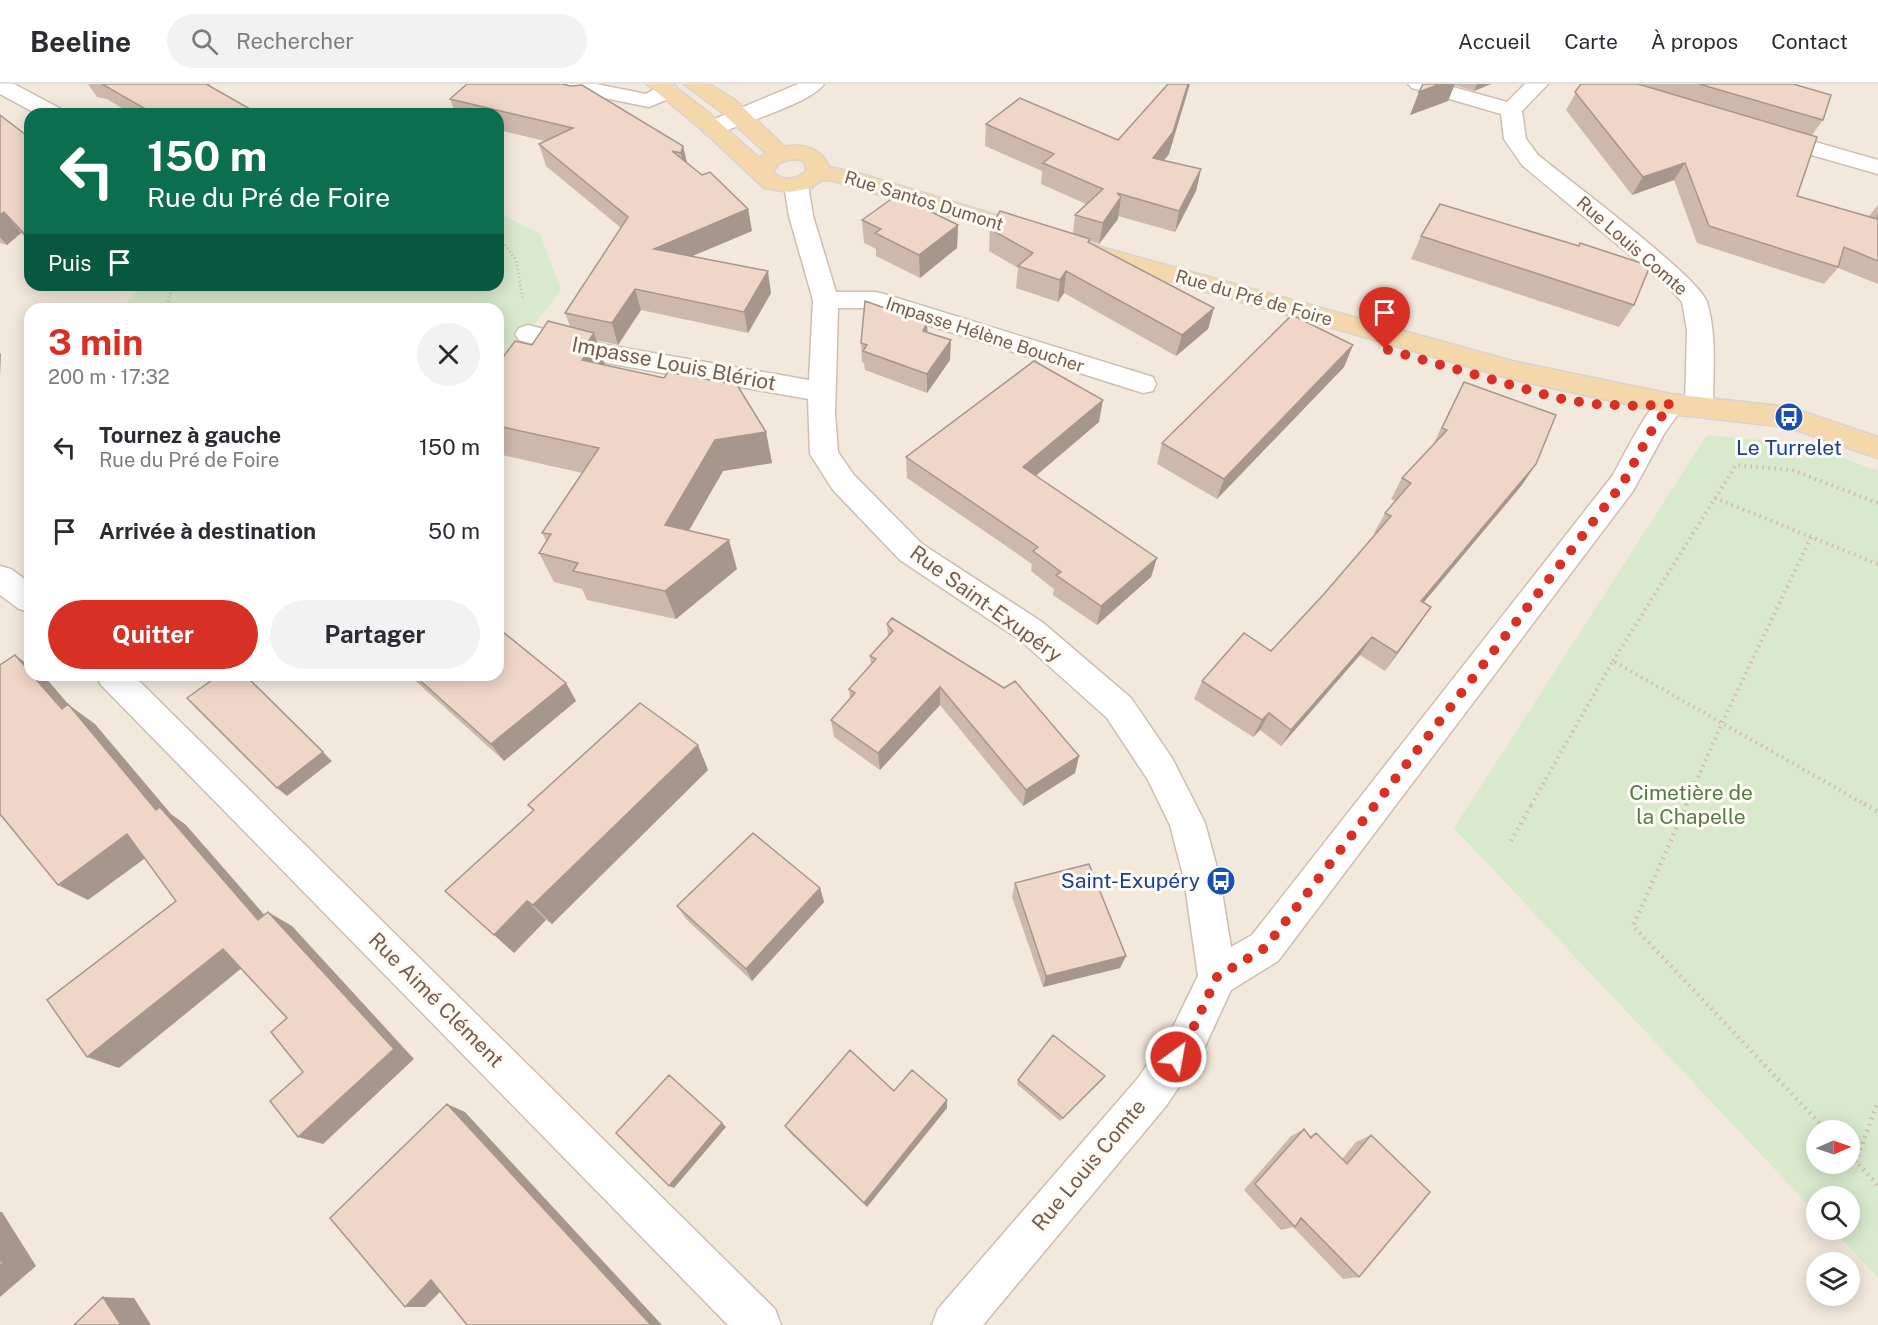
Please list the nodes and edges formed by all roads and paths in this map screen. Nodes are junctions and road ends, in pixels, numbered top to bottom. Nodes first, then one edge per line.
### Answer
1 (564, 84) edge
2 (695, 84) edge
3 (813, 84) edge
4 (1419, 84) edge
5 (1537, 84) edge
6 (0, 85) edge
7 (662, 88) edge
8 (42, 108) edge
9 (1511, 110) junction
10 (739, 116) junction
11 (713, 128) junction
12 (1755, 131) edge
13 (779, 153) junction
14 (1867, 164) edge
15 (761, 172) junction
16 (806, 179) junction
17 (504, 243) edge
18 (1099, 254) joint
19 (523, 300) dead end
20 (826, 300) junction
21 (528, 334) dead end
22 (1143, 384) dead end
23 (822, 392) junction
24 (1685, 405) junction
25 (1878, 448) edge
26 (1715, 498) junction
27 (1878, 503) edge
28 (1811, 537) junction
29 (1878, 564) edge
30 (0, 578) edge
31 (24, 596) edge
32 (1613, 661) junction
33 (118, 681) edge
34 (1722, 723) junction
35 (1878, 812) edge
36 (1511, 841) dead end
37 (1217, 977) junction
38 (1878, 1101) edge
39 (1817, 1120) edge
40 (1860, 1151) edge
41 (1860, 1166) edge
42 (1878, 1185) edge
43 (958, 1323) edge
44 (759, 1325) edge

1 - 7 street
2 - 10 main road
3 - 10 street
4 - 9 street
5 - 9 street
6 - 8 street
7 - 11 main road
9 - 24 street, Rue Louis Comte
10 - 11 street
10 - 13 main road
11 - 15 main road
12 - 14 street
13 - 15 main road
13 - 16 main road
15 - 16 main road, Rue Santos Dumont
16 - 18 main road, Rue Santos Dumont
16 - 20 street, Rue Saint-Exupéry
17 - 19 path
18 - 24 main road, Rue du Pré de Foire
20 - 22 street, Impasse Hélène Boucher
20 - 23 street, Rue Saint-Exupéry
21 - 23 street, Impasse Louis Blériot
23 - 37 street, Rue Saint-Exupéry
24 - 25 main road, Rue du Pré de Foire
24 - 37 street
26 - 27 path
26 - 28 path
26 - 32 path
28 - 29 path
28 - 34 path
30 - 31 street
32 - 34 path
32 - 36 path
33 - 44 street, Rue Aimé Clément
34 - 35 path
34 - 39 path
37 - 43 street, Rue Louis Comte
38 - 40 path
41 - 42 path

